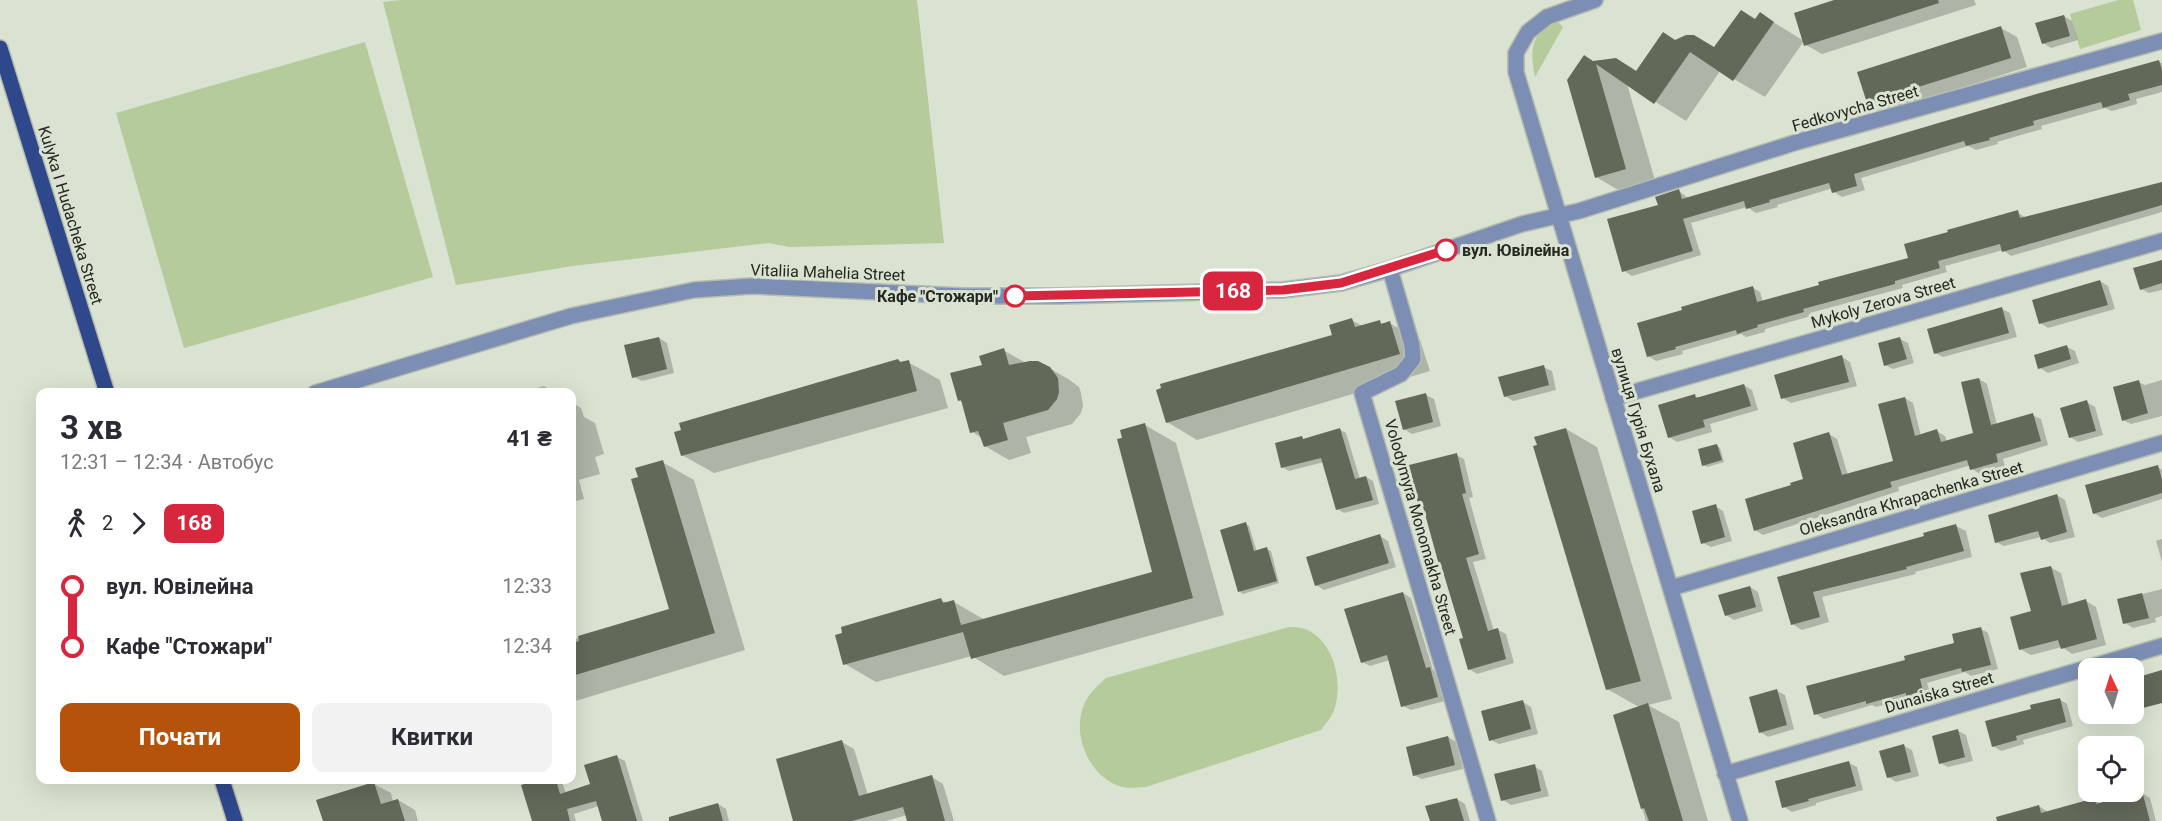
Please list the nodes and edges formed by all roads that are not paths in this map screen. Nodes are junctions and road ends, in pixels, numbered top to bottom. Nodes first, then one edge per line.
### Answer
1 (1595, 0) edge
2 (2162, 41) edge
3 (0, 48) edge
4 (1560, 215) junction
5 (2162, 241) edge
6 (1390, 269) junction
7 (105, 388) edge
8 (332, 388) edge
9 (1613, 398) junction
10 (2162, 443) edge
11 (1671, 588) junction
12 (2162, 646) edge
13 (1725, 774) junction
14 (223, 784) edge
15 (235, 821) edge
16 (1488, 821) edge
17 (1740, 821) edge

1 - 4 street, вулиця Гурія Бухала
2 - 4 street, Fedkovycha Street
3 - 7 main road, Kulyka I Hudacheka Street
4 - 6 street, Vitaliia Mahelia Street
4 - 9 street, вулиця Гурія Бухала
5 - 9 street, Mykoly Zerova Street
6 - 8 street, Vitaliia Mahelia Street
6 - 16 street, Volodymyra Monomakha Street
9 - 11 street, вулиця Гурія Бухала
10 - 11 street, Oleksandra Khrapachenka Street
11 - 13 street, вулиця Гурія Бухала
12 - 13 street, Dunaiska Street
13 - 17 street, вулиця Гурія Бухала
14 - 15 main road

